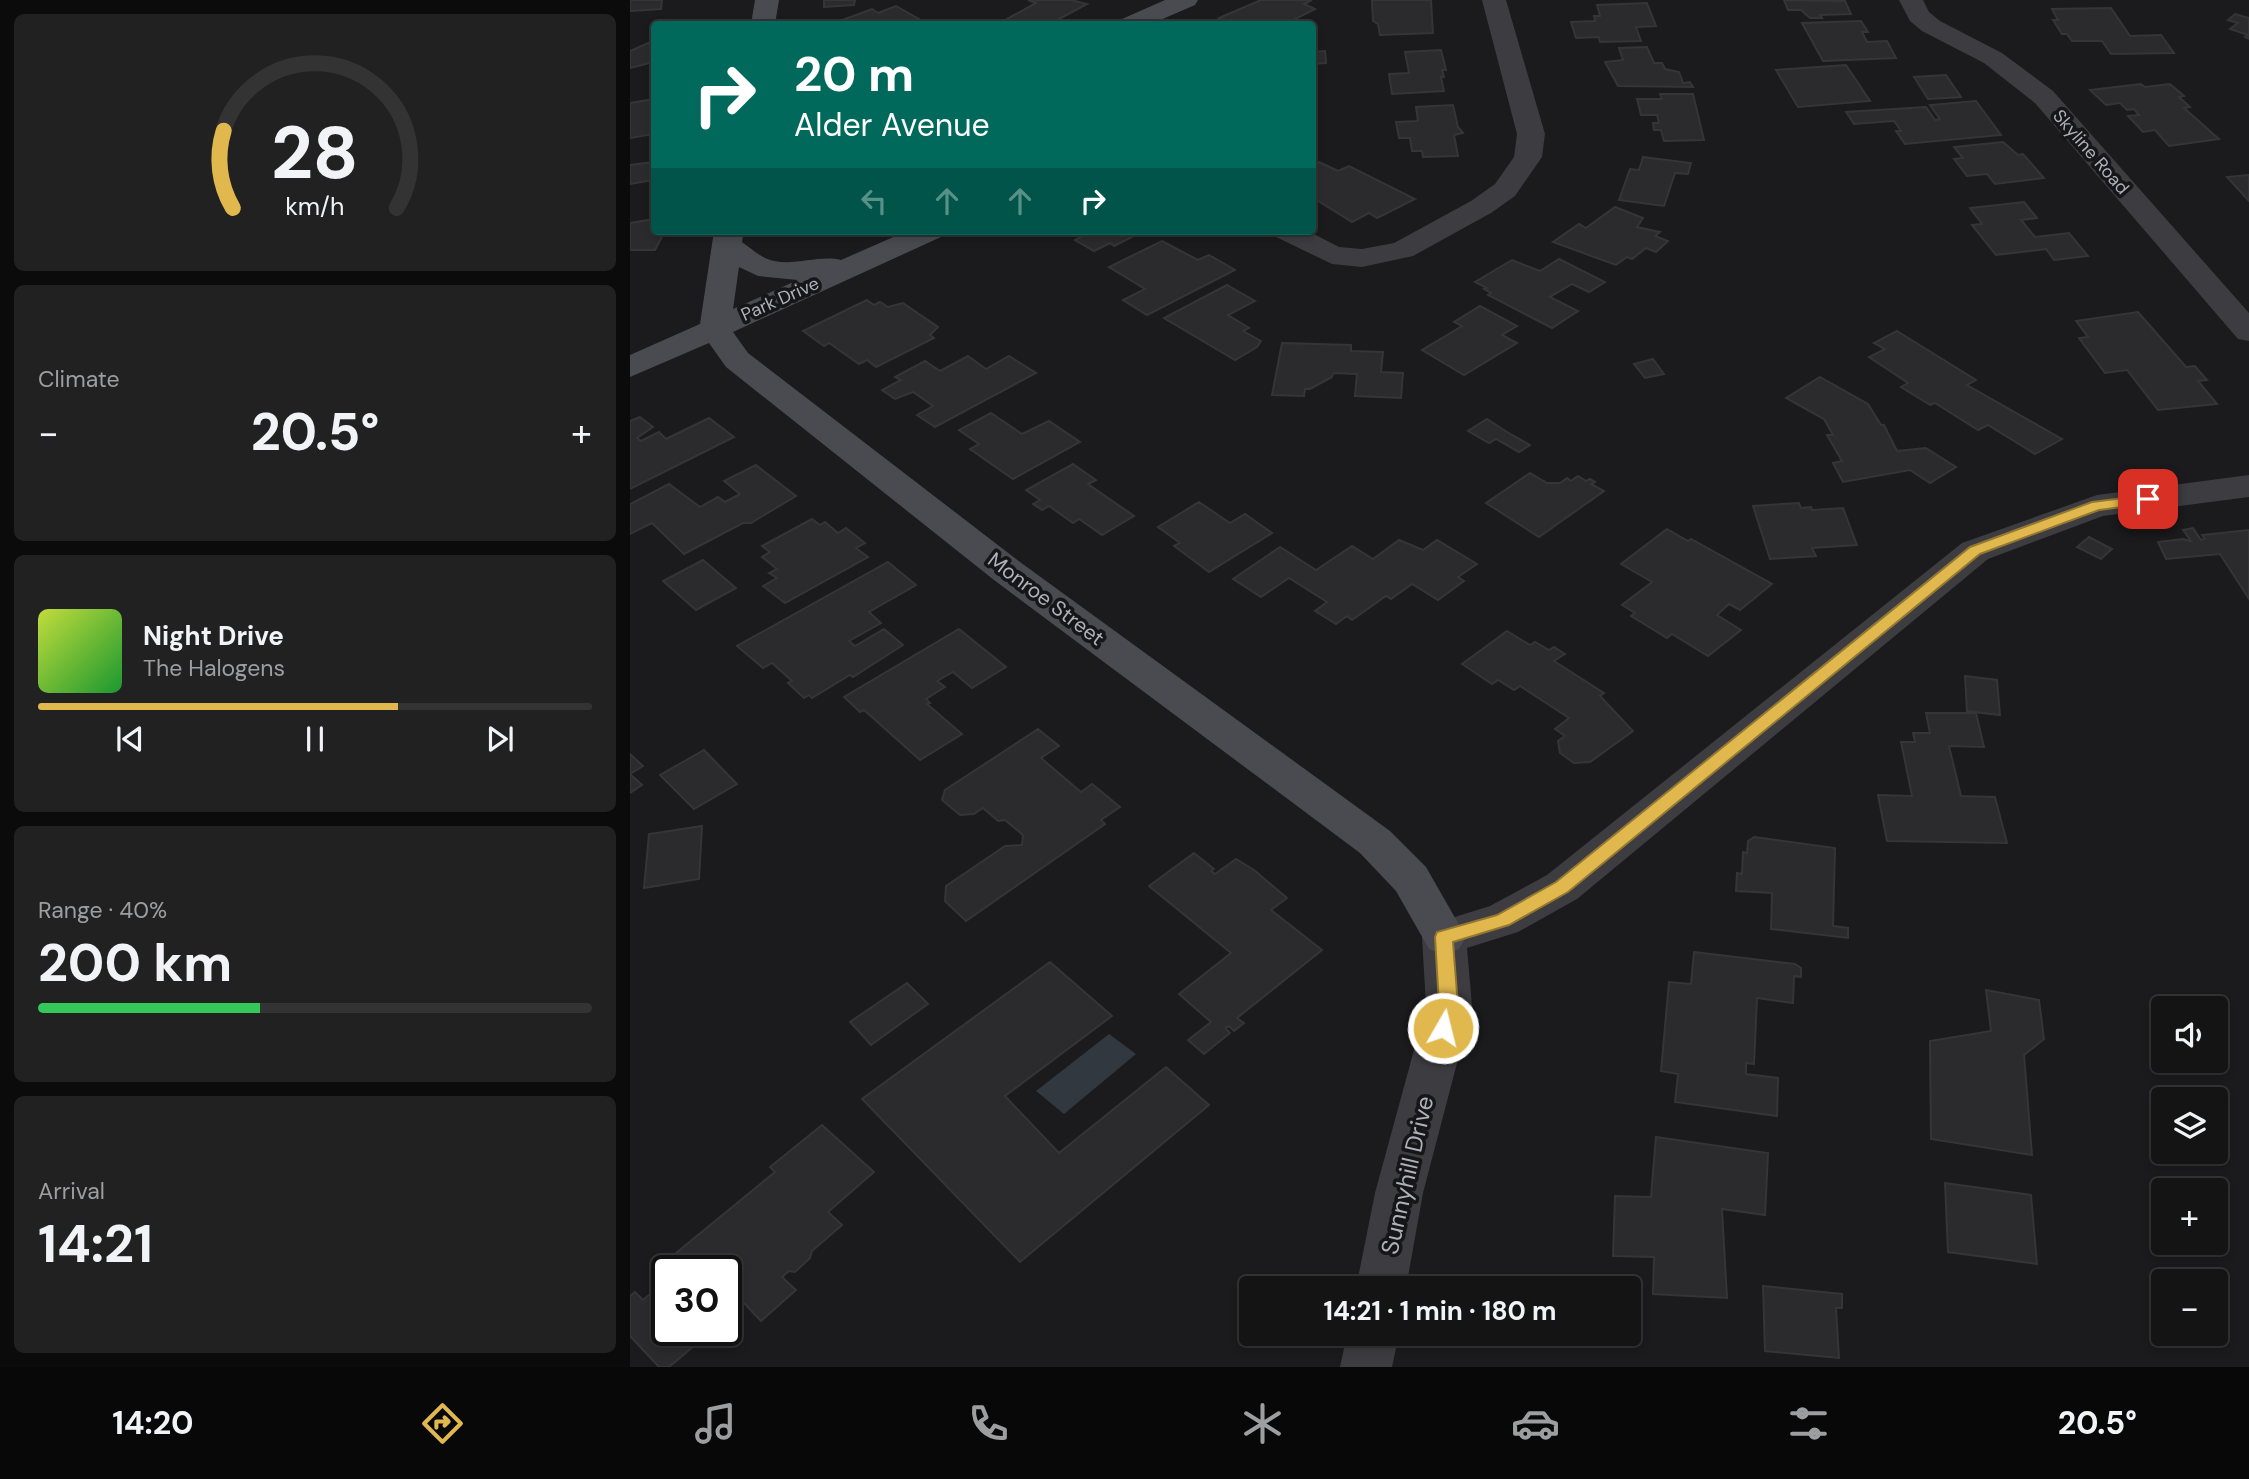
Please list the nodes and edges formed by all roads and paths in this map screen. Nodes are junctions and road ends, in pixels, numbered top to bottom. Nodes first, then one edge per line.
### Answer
1 (767, 0) edge
2 (1186, 0) edge
3 (1494, 0) edge
4 (1911, 0) edge
5 (764, 21) edge
6 (1138, 21) edge
7 (922, 235) edge
8 (1294, 235) edge
9 (728, 238) edge
10 (858, 264) junction
11 (2249, 288) edge
12 (2214, 292) junction
13 (715, 328) junction
14 (2249, 332) edge
15 (630, 367) edge
16 (2249, 486) edge
17 (1444, 937) junction
18 (1383, 1276) edge
19 (1370, 1346) edge
20 (1366, 1367) edge

1 - 5 street
2 - 6 street
3 - 8 street
4 - 12 street, Skyline Road
7 - 10 street, Park Drive
9 - 10 street
9 - 13 street
10 - 13 street, Park Drive
11 - 12 street
12 - 14 street, Skyline Road
13 - 15 street, Park Drive
13 - 17 street, Monroe Street
16 - 17 street
17 - 18 street, Sunnyhill Drive
19 - 20 street

